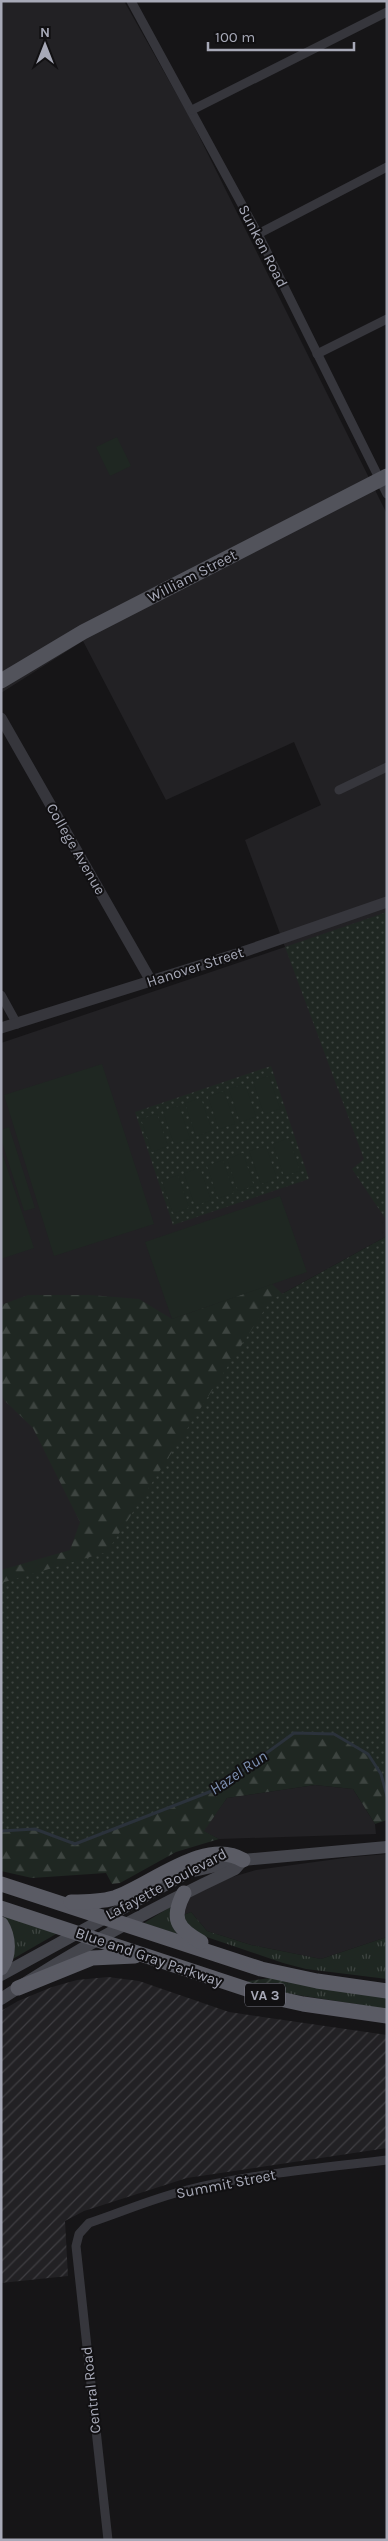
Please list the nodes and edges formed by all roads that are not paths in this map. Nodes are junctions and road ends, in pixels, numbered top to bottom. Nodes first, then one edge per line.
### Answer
1 (131, 1) edge
2 (387, 12) edge
3 (192, 110) junction
4 (387, 167) edge
5 (258, 234) junction
6 (387, 319) edge
7 (318, 354) junction
8 (383, 478) edge
9 (387, 494) edge
10 (1, 681) edge
11 (1, 718) edge
12 (387, 767) edge
13 (338, 790) dead end
14 (387, 902) edge
15 (151, 981) junction
16 (1, 995) edge
17 (17, 1024) junction
18 (1, 1028) edge
19 (387, 1847) edge
20 (244, 1860) junction
21 (1, 1884) edge
22 (184, 1892) junction
23 (54, 1902) junction
24 (1, 1908) edge
25 (109, 1918) junction
26 (1, 1924) edge
27 (127, 1924) junction
28 (79, 1932) junction
29 (98, 1939) junction
30 (147, 1956) junction
31 (230, 1959) junction
32 (1, 1968) edge
33 (1, 1975) edge
34 (18, 1988) junction
35 (387, 1991) edge
36 (1, 1998) edge
37 (387, 2016) edge
38 (387, 2160) edge
39 (77, 2239) joint
40 (108, 2540) edge

1 - 3 street, Sunken Road
2 - 3 street
3 - 5 street, Sunken Road
4 - 5 street
5 - 7 street, Sunken Road
6 - 7 street
7 - 8 street, Sunken Road
8 - 9 street, Sunken Road
8 - 10 main road, William Street
11 - 15 street, College Avenue
12 - 13 street
14 - 15 street, Hanover Street
15 - 17 street, Hanover Street
16 - 17 street
17 - 18 street, Hanover Street
19 - 20 main road, Lafayette Boulevard
20 - 22 main road, Lafayette Boulevard
20 - 23 highway
20 - 25 main road, Lafayette Boulevard
21 - 23 highway, Blue and Gray Parkway / VA 3
22 - 27 main road, Lafayette Boulevard
22 - 31 highway
23 - 25 highway, Blue and Gray Parkway / VA 3
24 - 28 highway, Blue and Gray Parkway / VA 3
25 - 27 highway, Blue and Gray Parkway / VA 3
25 - 28 main road, Lafayette Boulevard
26 - 32 highway
27 - 29 main road, Lafayette Boulevard
27 - 31 highway, Blue and Gray Parkway / VA 3
28 - 29 highway, Blue and Gray Parkway / VA 3
28 - 33 main road, Lafayette Boulevard
29 - 30 highway, Blue and Gray Parkway / VA 3
29 - 34 main road, Lafayette Boulevard
30 - 34 highway
30 - 37 highway, Blue and Gray Parkway / VA 3
31 - 35 highway, Blue and Gray Parkway / VA 3
34 - 36 main road, Lafayette Boulevard
38 - 39 street, Summit Street
39 - 40 street, Central Road

